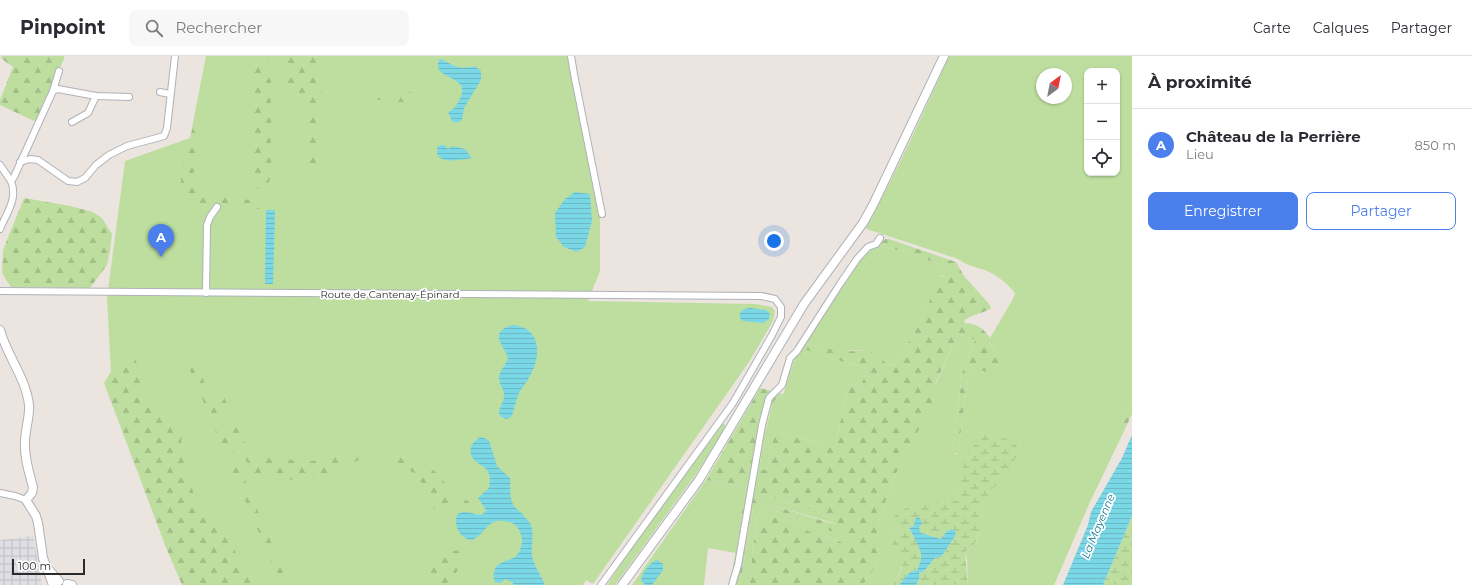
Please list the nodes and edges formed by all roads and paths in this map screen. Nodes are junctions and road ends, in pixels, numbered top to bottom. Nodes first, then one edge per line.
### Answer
1 (175, 56) edge
2 (571, 56) edge
3 (944, 56) edge
4 (60, 70) dead end
5 (53, 91) junction
6 (160, 92) dead end
7 (170, 94) junction
8 (96, 96) junction
9 (129, 97) dead end
10 (72, 122) dead end
11 (20, 162) junction
12 (0, 164) edge
13 (11, 181) junction
14 (217, 207) dead end
15 (602, 214) dead end
16 (0, 229) edge
17 (880, 238) dead end
18 (0, 291) edge
19 (206, 292) junction
20 (0, 330) edge
21 (0, 493) edge
22 (26, 500) junction
23 (62, 584) edge
24 (601, 585) edge
25 (622, 585) edge
26 (732, 585) edge

1 - 7 street
2 - 15 street
3 - 25 main road
4 - 5 street
5 - 8 street
5 - 11 street
6 - 7 street
7 - 11 street
8 - 9 street
8 - 10 street
11 - 13 street
12 - 13 street
13 - 16 street
14 - 19 street
17 - 26 street
18 - 19 street, Route de Cantenay-Épinard
19 - 24 street, Route de Cantenay-Épinard
20 - 22 main road
21 - 22 street
22 - 23 main road

